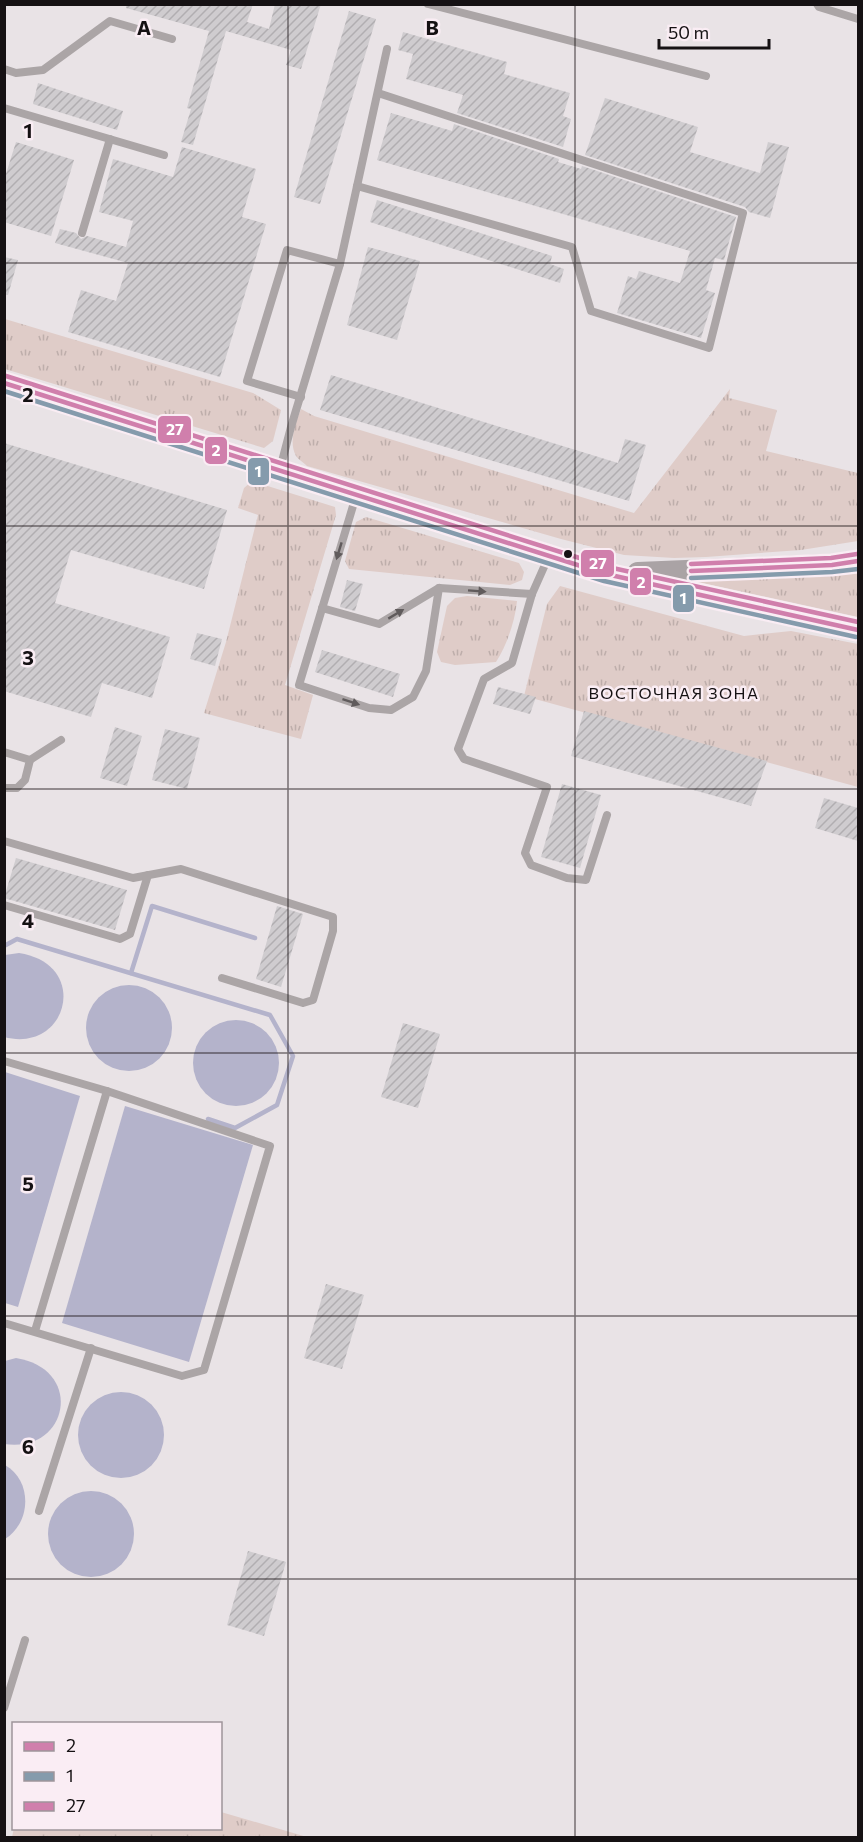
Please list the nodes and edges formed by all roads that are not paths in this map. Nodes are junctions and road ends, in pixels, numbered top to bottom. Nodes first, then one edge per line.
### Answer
1 (428, 4) edge
2 (817, 4) edge
3 (858, 19) edge
4 (172, 39) dead end
5 (387, 49) dead end
6 (4, 69) edge
7 (706, 76) dead end
8 (378, 93) junction
9 (4, 108) edge
10 (110, 139) junction
11 (164, 155) dead end
12 (357, 186) junction
13 (82, 233) dead end
14 (340, 264) junction
15 (4, 383) edge
16 (301, 397) junction
17 (280, 471) junction
18 (356, 495) junction
19 (548, 556) junction
20 (858, 561) edge
21 (606, 574) junction
22 (439, 588) junction
23 (532, 594) junction
24 (322, 608) junction
25 (858, 630) edge
26 (61, 740) dead end
27 (4, 752) edge
28 (30, 760) junction
29 (4, 788) edge
30 (607, 815) dead end
31 (4, 841) edge
32 (148, 875) junction
33 (4, 905) edge
34 (222, 978) dead end
35 (4, 1060) edge
36 (107, 1091) junction
37 (4, 1323) edge
38 (35, 1331) junction
39 (91, 1348) junction
40 (39, 1511) dead end
41 (24, 1640) dead end
42 (4, 1708) edge

1 - 7 lane
2 - 3 lane
4 - 6 lane
5 - 8 lane
8 - 12 lane
8 - 12 lane
9 - 10 lane
10 - 11 lane
10 - 13 lane
12 - 14 lane
14 - 16 lane
14 - 16 lane
15 - 17 main road
16 - 17 lane
17 - 18 main road
18 - 19 main road
18 -> 24 lane
19 - 21 main road
19 - 23 lane
20 - 21 main road
21 - 25 main road
22 -> 23 lane
24 -> 22 lane
24 -> 22 lane
23 - 30 lane
26 - 28 lane
27 - 28 lane
28 - 29 lane
31 - 32 lane
32 - 33 lane
32 - 34 lane
35 - 36 lane
36 - 38 lane
36 - 39 lane
37 - 38 lane
38 - 39 lane
39 - 40 lane
41 - 42 lane

